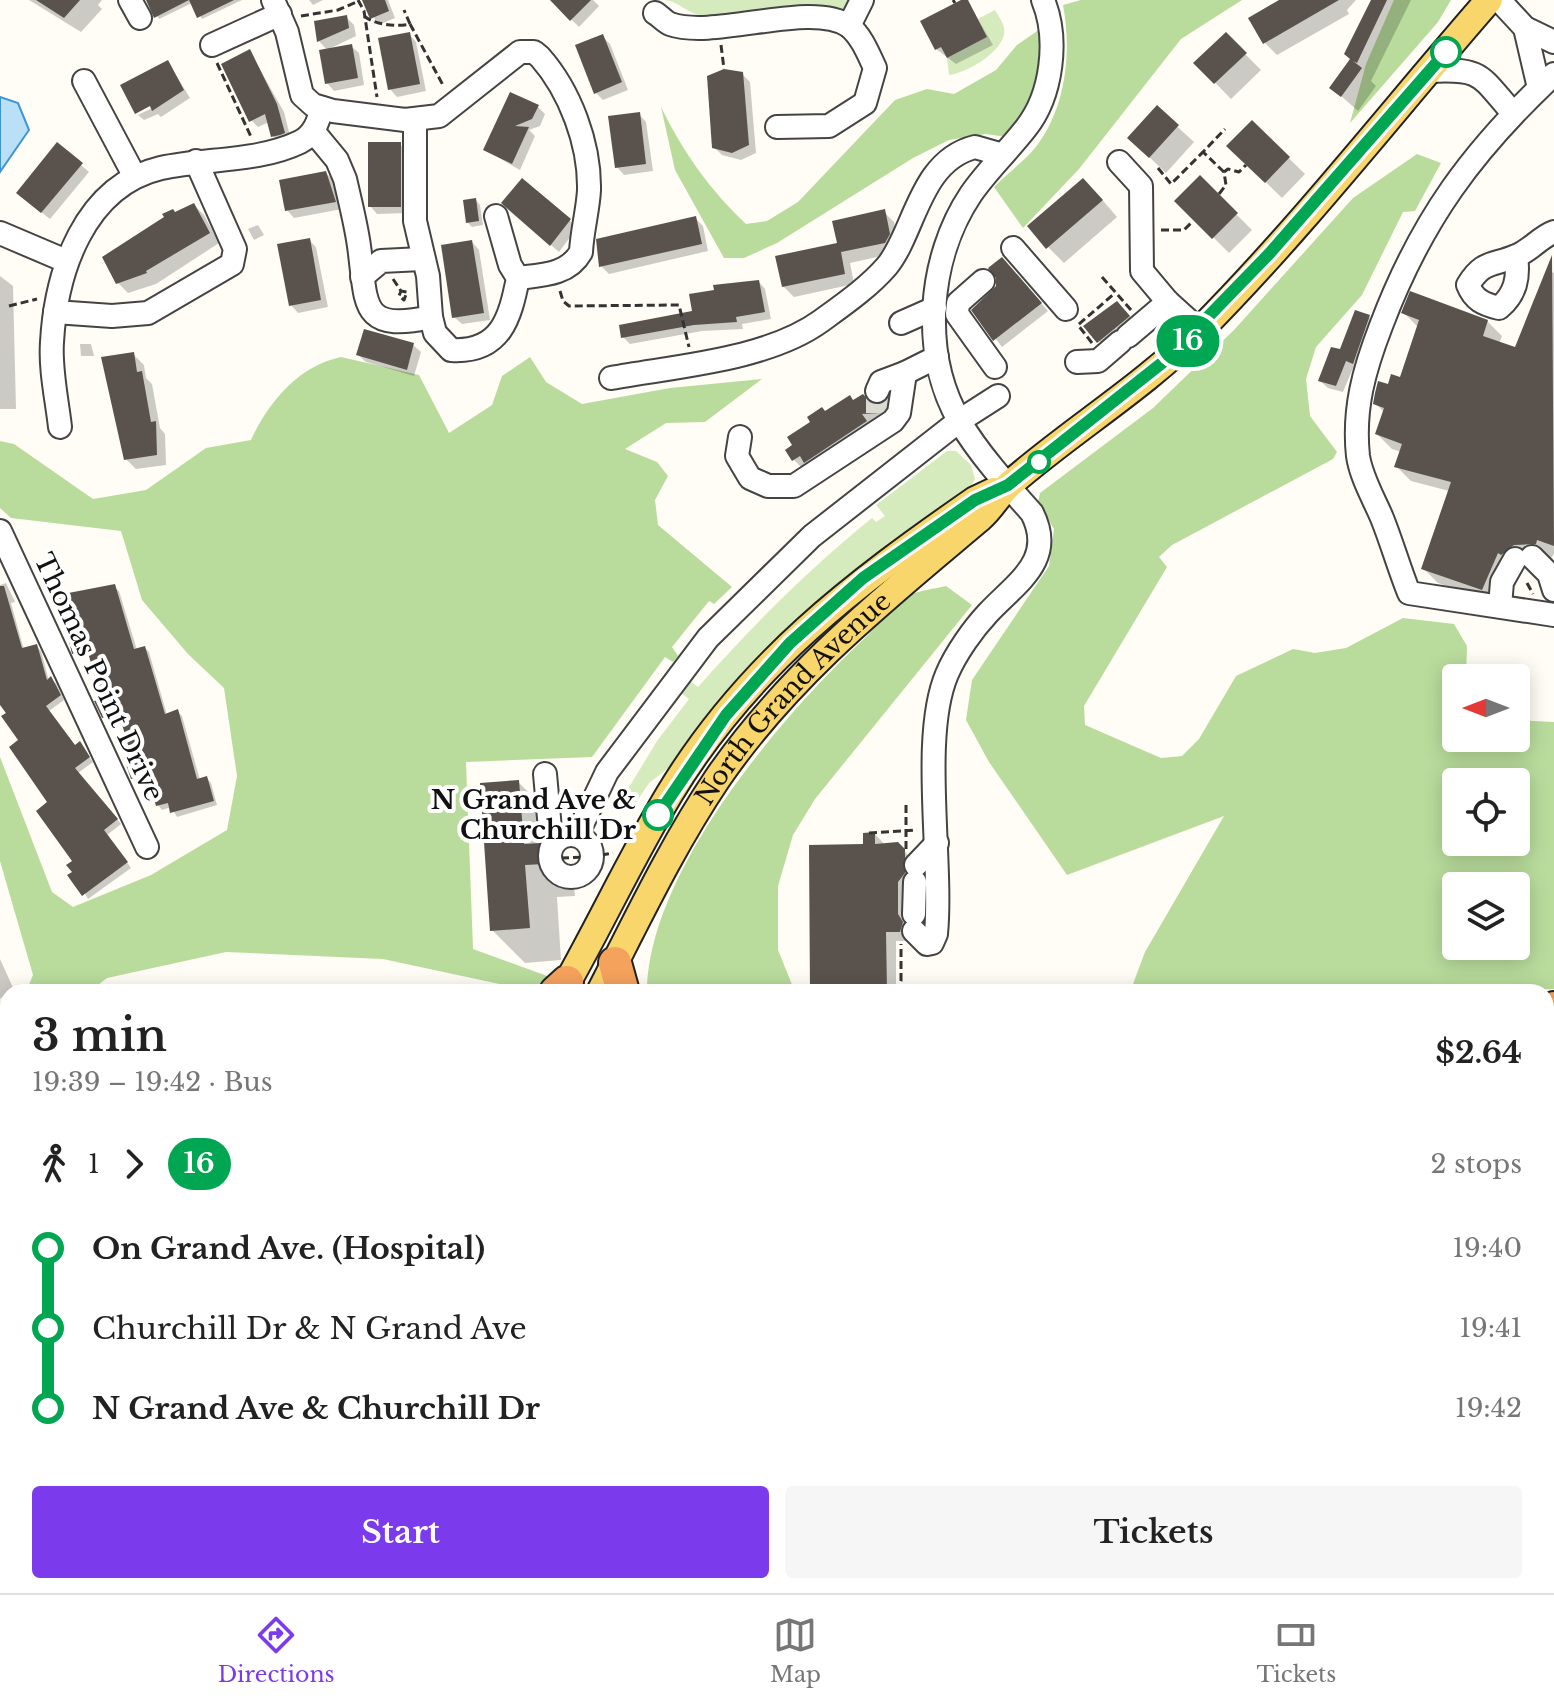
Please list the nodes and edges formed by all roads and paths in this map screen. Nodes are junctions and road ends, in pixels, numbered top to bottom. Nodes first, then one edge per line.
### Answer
1 (862, 0) edge
2 (1043, 0) edge
3 (1489, 0) edge
4 (1499, 0) edge
5 (359, 1) edge
6 (404, 10) dead end
7 (278, 12) edge
8 (655, 13) dead end
9 (364, 16) junction
10 (410, 24) junction
11 (849, 26) junction
12 (1525, 28) junction
13 (1554, 42) edge
14 (212, 45) joint
15 (1430, 71) junction
16 (84, 81) dead end
17 (1547, 81) edge
18 (455, 104) junction
19 (322, 108) junction
20 (1512, 112) junction
21 (375, 116) junction
22 (415, 121) junction
23 (777, 127) dead end
24 (1225, 129) dead end
25 (313, 131) junction
26 (250, 136) dead end
27 (1203, 152) junction
28 (1003, 155) junction
29 (196, 161) junction
30 (1119, 162) dead end
31 (1246, 165) dead end
32 (1158, 168) dead end
33 (1224, 172) junction
34 (135, 177) junction
35 (1219, 194) dead end
36 (496, 216) dead end
37 (1193, 221) dead end
38 (1141, 231) junction
39 (1554, 232) edge
40 (0, 233) edge
41 (1013, 248) dead end
42 (1516, 256) dead end
43 (422, 259) junction
44 (66, 261) junction
45 (557, 272) junction
46 (362, 277) junction
47 (1102, 277) dead end
48 (518, 278) junction
49 (983, 281) dead end
50 (1115, 293) junction
51 (1168, 302) junction
52 (9, 306) dead end
53 (56, 307) junction
54 (935, 308) junction
55 (1066, 309) dead end
56 (431, 317) junction
57 (901, 323) dead end
58 (1199, 330) junction
59 (1126, 331) junction
60 (937, 357) junction
61 (692, 362) junction
62 (1077, 362) joint
63 (995, 367) dead end
64 (905, 373) junction
65 (611, 378) dead end
66 (998, 396) dead end
67 (959, 421) junction
68 (60, 427) dead end
69 (740, 437) dead end
70 (871, 437) junction
71 (1008, 485) junction
72 (0, 531) edge
73 (1554, 590) edge
74 (1500, 606) junction
75 (1554, 615) edge
76 (545, 774) dead end
77 (906, 805) dead end
78 (906, 830) junction
79 (869, 833) dead end
80 (937, 837) junction
81 (147, 847) dead end
82 (915, 898) junction
83 (619, 978) edge
84 (565, 984) edge
85 (900, 984) edge

1 - 11 street
2 - 28 street
3 - 15 main road, North Grand Avenue
4 - 12 street
5 - 7 path
5 - 9 path
6 - 10 path
7 - 14 street
7 - 19 street
8 - 11 street
9 - 10 path
9 - 21 path
10 - 18 path
11 - 23 street
12 - 13 street
12 - 17 street
14 - 26 path
15 - 20 street
15 - 58 main road, North Grand Avenue
16 - 34 street
17 - 20 street
18 - 22 street
18 - 45 street
19 - 21 street
19 - 25 street
20 - 74 street
21 - 22 street
22 - 43 street
24 - 27 path
25 - 29 street
25 - 46 street
27 - 32 path
27 - 33 path
28 - 54 street
28 - 61 street
29 - 34 street
29 - 53 street
30 - 38 street
31 - 33 path
33 - 35 path
34 - 44 street
36 - 48 street
37 - 38 path
38 - 51 street
39 - 42 street
40 - 44 street
41 - 55 street
43 - 46 street
43 - 56 street
44 - 53 street
45 - 48 street
45 - 61 path
46 - 56 street
47 - 50 path
48 - 56 street
49 - 63 street
50 - 59 path
50 - 62 path
51 - 58 street
51 - 59 street
52 - 53 path
53 - 68 street
54 - 57 street
54 - 60 street
58 - 71 main road, North Grand Avenue
59 - 62 street
60 - 64 street
60 - 67 street
61 - 65 street
64 - 70 street
64 - 70 street
66 - 67 street
67 - 71 street
67 - 76 street
69 - 70 street
71 - 80 street
71 - 83 main road, North Grand Avenue
71 - 84 main road, North Grand Avenue
72 - 81 street, Thomas Point Drive
73 - 74 street
74 - 75 street
77 - 78 path
78 - 79 path
78 - 80 path
78 - 82 path
80 - 82 street
80 - 82 street
82 - 85 path

